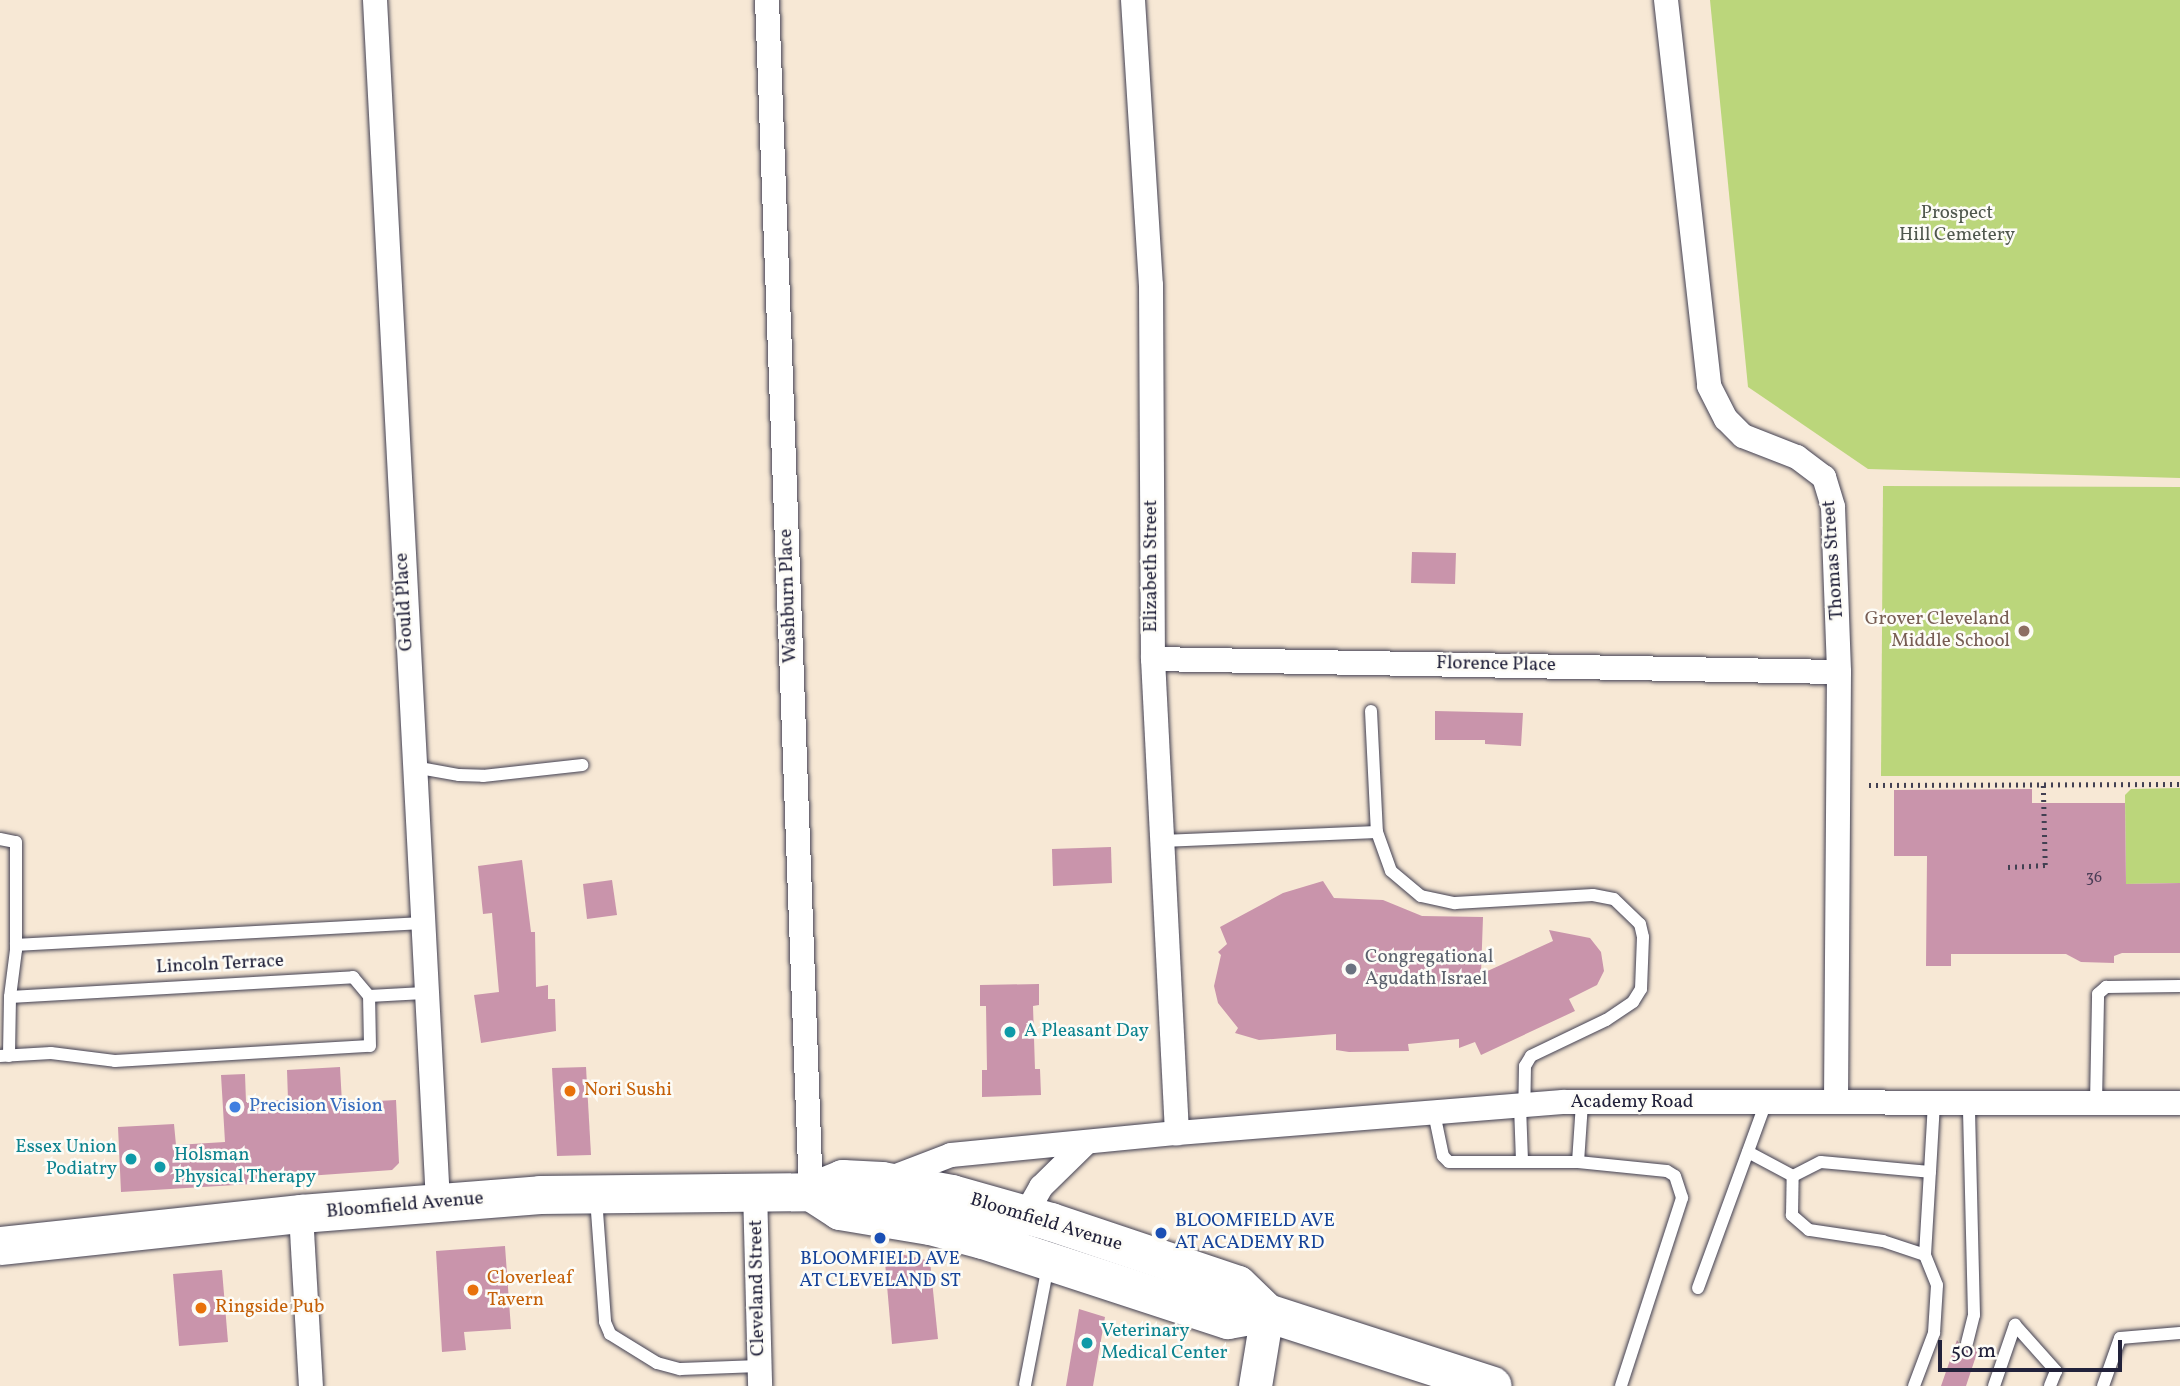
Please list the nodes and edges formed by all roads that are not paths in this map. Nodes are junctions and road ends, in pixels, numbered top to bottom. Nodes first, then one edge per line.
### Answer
1 (375, 0) edge
2 (767, 0) edge
3 (1133, 0) edge
4 (1666, 0) edge
5 (1153, 659) junction
6 (1839, 672) junction
7 (1371, 711) dead end
8 (582, 765) dead end
9 (413, 767) junction
10 (1377, 832) junction
11 (0, 839) edge
12 (1162, 841) junction
13 (421, 923) junction
14 (16, 945) junction
15 (2180, 986) edge
16 (425, 993) junction
17 (369, 996) junction
18 (10, 997) junction
19 (4, 1056) edge
20 (1582, 1102) junction
21 (1766, 1102) junction
22 (1836, 1102) junction
23 (1934, 1103) junction
24 (1969, 1103) junction
25 (2096, 1103) junction
26 (2180, 1103) edge
27 (1522, 1106) junction
28 (1433, 1112) junction
29 (1177, 1133) junction
30 (1086, 1143) junction
31 (1748, 1152) junction
32 (1522, 1161) junction
33 (1578, 1162) junction
34 (1930, 1172) junction
35 (1793, 1176) junction
36 (882, 1181) junction
37 (755, 1190) junction
38 (811, 1192) junction
39 (596, 1194) junction
40 (438, 1203) junction
41 (301, 1214) junction
42 (1026, 1214) junction
43 (0, 1247) edge
44 (1006, 1248) junction
45 (1925, 1255) junction
46 (1048, 1262) junction
47 (1698, 1288) dead end
48 (1267, 1313) junction
49 (2180, 1333) edge
50 (1967, 1343) dead end
51 (759, 1376) edge
52 (1025, 1385) edge
53 (311, 1386) edge
54 (1255, 1386) edge
55 (1493, 1386) edge
56 (1621, 1386) edge
57 (1914, 1386) edge
58 (1994, 1386) edge
59 (2050, 1386) edge
60 (2103, 1386) edge

1 - 9 street, Gould Place
2 - 38 street, Washburn Place
3 - 5 street, Elizabeth Street
4 - 6 street, Thomas Street
5 - 6 street, Florence Place
5 - 12 street, Elizabeth Street
6 - 22 street, Thomas Street
7 - 10 lane
8 - 9 lane
9 - 13 street, Gould Place
10 - 12 lane
10 - 27 lane
11 - 14 lane
12 - 29 street, Elizabeth Street
13 - 14 lane
13 - 16 street, Gould Place
14 - 18 lane
15 - 25 lane
16 - 17 lane
16 - 40 street, Gould Place
17 - 18 lane, Lincoln Terrace
17 - 19 lane
18 - 19 lane
20 - 21 street, Academy Road
20 - 27 street, Academy Road
20 - 33 lane
21 - 22 street, Academy Road
21 - 31 lane
22 - 23 street, Academy Road
23 - 24 street, Academy Road
23 - 34 lane
24 - 25 street, Academy Road
24 - 50 lane
25 - 26 street, Academy Road
27 - 28 street, Academy Road
27 - 32 lane
28 - 29 street, Academy Road
28 - 32 lane
29 - 30 street, Academy Road
30 - 36 street, Academy Road
30 - 42 street
31 - 35 lane
31 - 47 lane
32 - 33 lane
33 - 56 lane
34 - 35 lane
34 - 45 lane
35 - 45 lane
36 - 38 main road, Bloomfield Avenue
36 - 42 main road, Bloomfield Avenue
37 - 38 main road, Bloomfield Avenue
37 - 39 main road, Bloomfield Avenue
37 - 51 street, Cleveland Street
38 - 44 main road, Bloomfield Avenue
39 - 40 main road, Bloomfield Avenue
39 - 51 lane
40 - 41 main road, Bloomfield Avenue
41 - 43 main road, Bloomfield Avenue
41 - 53 street
42 - 44 street
42 - 48 main road, Bloomfield Avenue
44 - 46 main road, Bloomfield Avenue
45 - 57 lane
46 - 48 main road, Bloomfield Avenue
46 - 52 lane
48 - 54 main road
48 - 55 main road, Bloomfield Avenue
49 - 60 lane
58 - 59 lane

